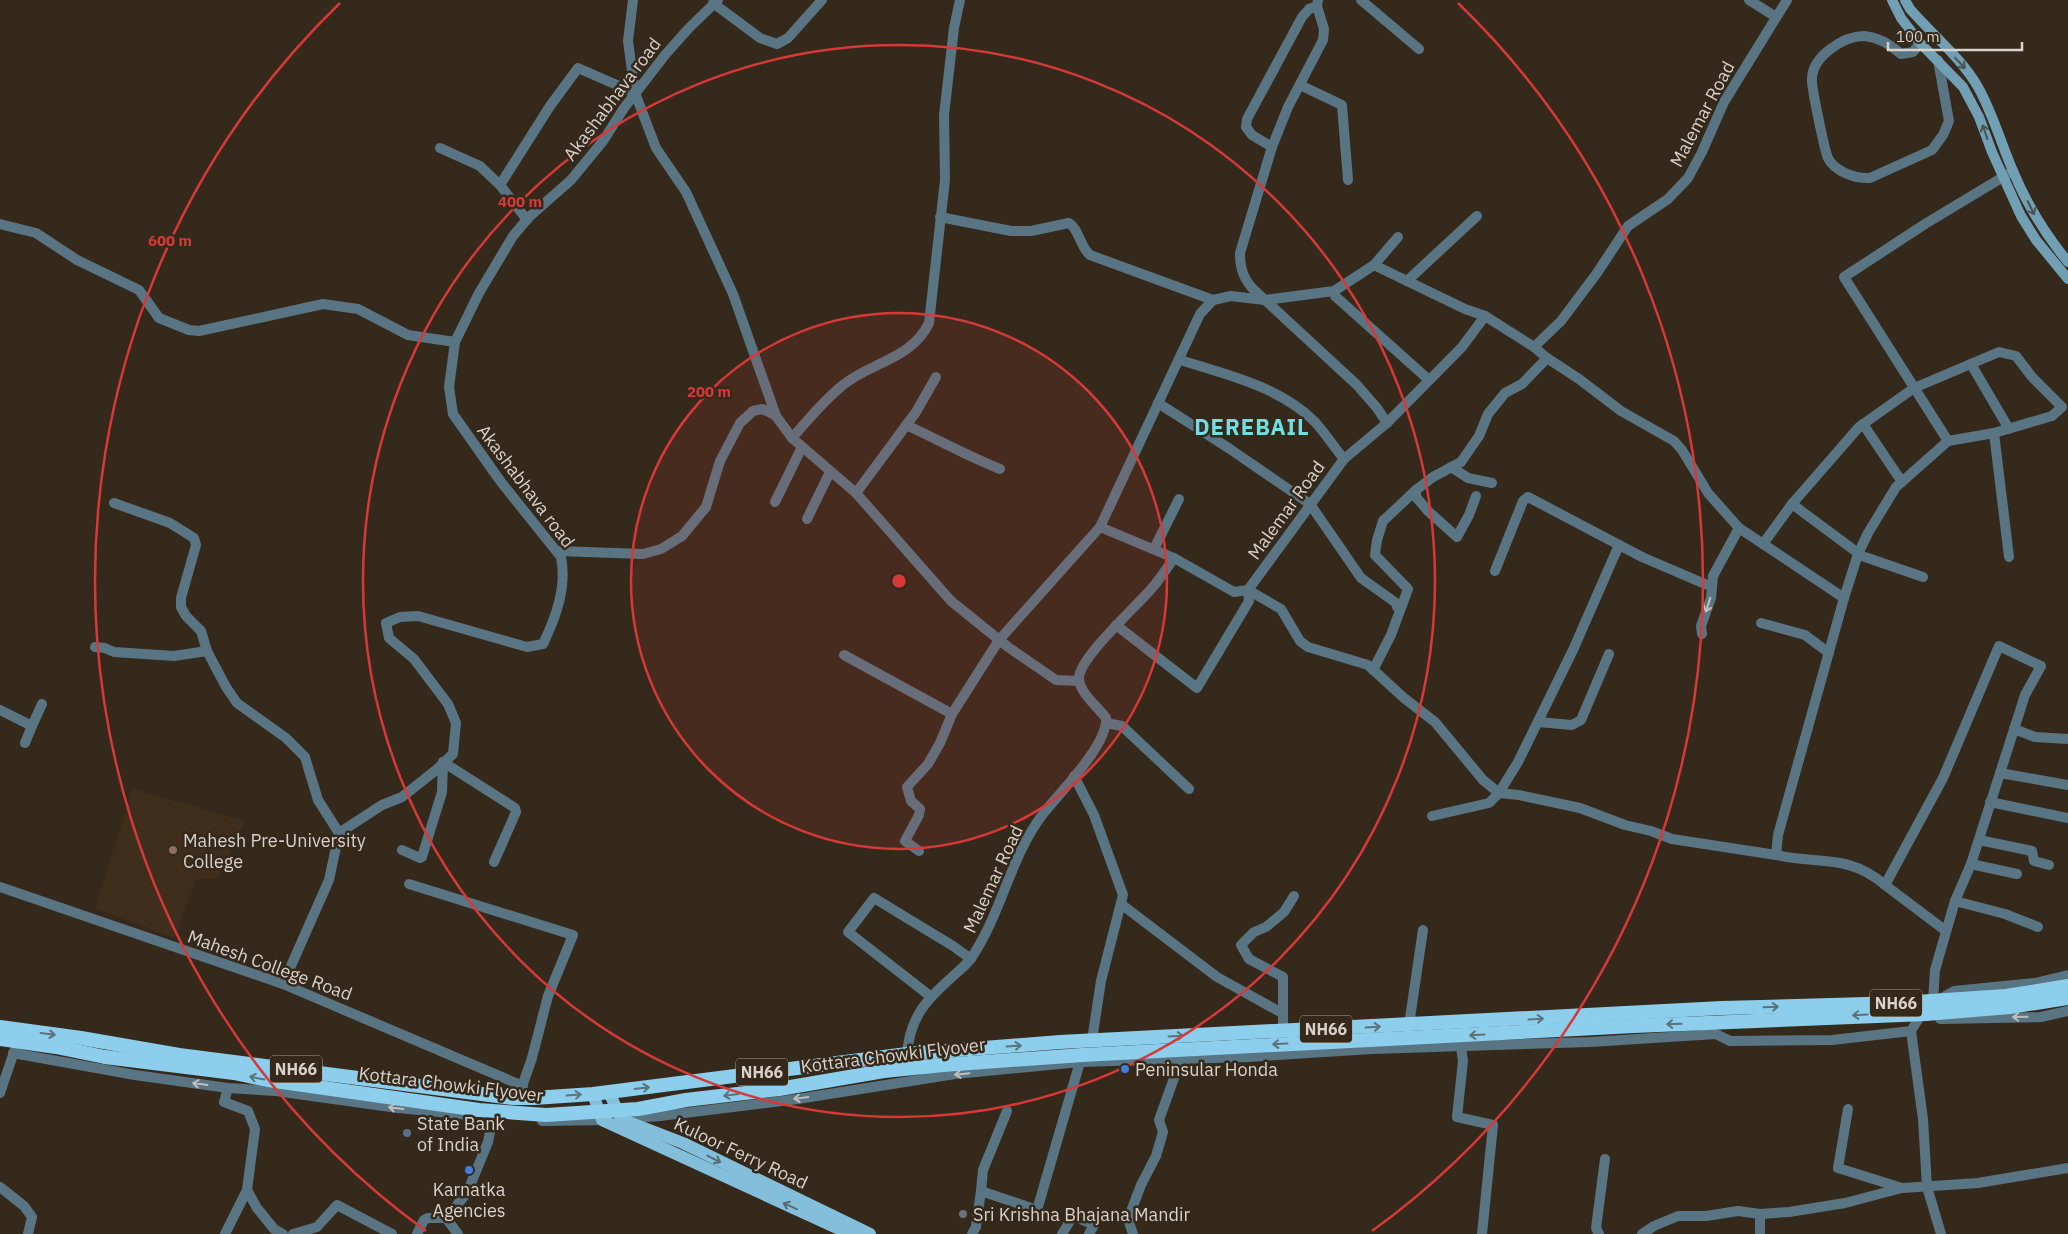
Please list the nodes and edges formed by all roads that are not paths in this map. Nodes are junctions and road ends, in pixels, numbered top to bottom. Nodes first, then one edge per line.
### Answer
1 (632, 0) edge
2 (822, 0) edge
3 (960, 0) edge
4 (1361, 0) edge
5 (1749, 0) edge
6 (1787, 0) edge
7 (1892, 0) edge
8 (1905, 0) edge
9 (716, 2) edge
10 (1318, 3) edge
11 (1776, 17) junction
12 (1920, 43) junction
13 (1419, 49) dead end
14 (1938, 60) junction
15 (1300, 84) junction
16 (635, 93) junction
17 (1272, 147) junction
18 (440, 148) dead end
19 (2013, 171) junction
20 (2003, 177) junction
21 (1348, 180) dead end
22 (500, 185) junction
23 (1477, 216) dead end
24 (940, 217) junction
25 (527, 220) junction
26 (0, 224) edge
27 (1398, 237) dead end
28 (2068, 262) edge
29 (1374, 265) junction
30 (2068, 279) edge
31 (1407, 281) junction
32 (1335, 296) dead end
33 (1213, 300) junction
34 (1265, 300) junction
35 (1485, 316) junction
36 (455, 342) junction
37 (1534, 347) junction
38 (1547, 358) junction
39 (1180, 360) junction
40 (1971, 364) junction
41 (936, 377) dead end
42 (1429, 380) junction
43 (1914, 388) junction
44 (1158, 403) junction
45 (776, 416) junction
46 (1387, 423) junction
47 (1864, 424) junction
48 (906, 425) junction
49 (2009, 429) junction
50 (1994, 433) junction
51 (792, 438) junction
52 (1948, 441) junction
53 (802, 447) junction
54 (1344, 459) junction
55 (1451, 467) junction
56 (1000, 469) dead end
57 (830, 472) junction
58 (1902, 482) junction
59 (1492, 483) dead end
60 (1416, 490) junction
61 (856, 493) junction
62 (1476, 496) dead end
63 (1179, 499) dead end
64 (775, 502) dead end
65 (114, 503) dead end
66 (1310, 504) junction
67 (1792, 504) junction
68 (807, 519) dead end
69 (1100, 527) junction
70 (1739, 528) junction
71 (1763, 544) junction
72 (1619, 545) junction
73 (1154, 549) junction
74 (557, 551) junction
75 (1858, 554) junction
76 (2008, 557) dead end
77 (1174, 558) junction
78 (1495, 571) dead end
79 (1923, 577) dead end
80 (1712, 587) junction
81 (1248, 590) junction
82 (1844, 598) junction
83 (1397, 608) dead end
84 (1760, 624) dead end
85 (1116, 625) junction
86 (1702, 634) dead end
87 (999, 640) junction
88 (95, 647) dead end
89 (207, 651) junction
90 (1828, 653) junction
91 (1609, 654) dead end
92 (844, 655) dead end
93 (1373, 670) junction
94 (1079, 681) junction
95 (42, 704) dead end
96 (0, 710) edge
97 (952, 714) junction
98 (1538, 722) junction
99 (1106, 723) junction
100 (32, 726) junction
101 (2014, 729) junction
102 (2068, 740) edge
103 (25, 743) dead end
104 (443, 762) junction
105 (2000, 773) junction
106 (1074, 776) junction
107 (2068, 785) edge
108 (1190, 789) dead end
109 (1499, 793) junction
110 (1990, 802) junction
111 (1432, 816) dead end
112 (2068, 818) edge
113 (339, 833) junction
114 (1979, 840) junction
115 (402, 850) dead end
116 (919, 851) dead end
117 (1776, 854) junction
118 (494, 862) dead end
119 (1971, 864) junction
120 (2049, 865) dead end
121 (2017, 874) dead end
122 (410, 884) dead end
123 (1885, 884) junction
124 (0, 887) edge
125 (1294, 896) dead end
126 (1955, 901) junction
127 (1121, 904) junction
128 (2038, 927) dead end
129 (1423, 930) dead end
130 (1946, 931) junction
131 (971, 959) junction
132 (2068, 975) edge
133 (283, 984) junction
134 (2068, 986) edge
135 (930, 996) junction
136 (2068, 998) edge
137 (1936, 1000) junction
138 (2068, 1011) edge
139 (1282, 1013) junction
140 (1920, 1016) junction
141 (1409, 1025) junction
142 (0, 1027) edge
143 (1283, 1031) junction
144 (1911, 1031) junction
145 (0, 1039) edge
146 (1092, 1040) junction
147 (16, 1041) junction
148 (1461, 1047) junction
149 (907, 1054) junction
150 (1183, 1054) junction
151 (1081, 1058) junction
152 (228, 1088) junction
153 (520, 1092) junction
154 (609, 1092) junction
155 (0, 1093) edge
156 (594, 1094) junction
157 (1848, 1109) dead end
158 (1007, 1111) dead end
159 (493, 1118) junction
160 (622, 1119) junction
161 (602, 1120) junction
162 (1605, 1159) dead end
163 (2068, 1168) edge
164 (0, 1187) edge
165 (1926, 1187) junction
166 (1902, 1188) junction
167 (247, 1190) junction
168 (981, 1191) junction
169 (1760, 1214) junction
170 (446, 1218) junction
171 (28, 1234) edge
172 (225, 1234) edge
173 (283, 1234) edge
174 (293, 1234) edge
175 (392, 1234) edge
176 (417, 1234) edge
177 (458, 1234) edge
178 (850, 1234) edge
179 (870, 1234) edge
180 (972, 1234) edge
181 (1062, 1234) edge
182 (1089, 1234) edge
183 (1133, 1234) edge
184 (1482, 1234) edge
185 (1598, 1234) edge
186 (1642, 1234) edge
187 (1760, 1234) edge
188 (1941, 1234) edge

1 - 16 street
2 - 9 street
3 - 24 street
4 - 13 street
5 - 11 street
6 - 11 street, Malemar Road
7 - 12 main road
8 -> 19 main road
9 - 16 street, Akashabhava road
10 - 15 street
10 - 17 street
11 - 37 street, Malemar Road
12 - 14 main road
12 - 14 street
20 -> 14 main road
15 - 17 street
15 - 21 street
16 - 22 street
16 - 25 street, Akashabhava road
16 - 45 street
17 - 34 street
18 - 22 street
19 - 20 street
19 -> 28 main road
20 - 30 main road
20 - 43 street
22 - 25 street
23 - 31 street
24 - 33 street
24 - 51 street
25 - 36 street, Akashabhava road
26 - 36 street
27 - 29 street
29 - 31 street
29 - 34 street
31 - 35 street
32 - 42 street
33 - 34 street
33 - 39 street
34 - 46 street
35 - 37 street
35 - 42 street, Malemar Road
36 - 74 street, Akashabhava road
37 - 38 street
38 - 55 street
38 - 70 street
39 - 44 street
39 - 54 street
40 - 43 street
40 - 49 street
40 - 49 street
41 - 48 street
42 - 46 street, Malemar Road
43 - 47 street
43 - 52 street
44 - 66 street
44 - 69 street
45 - 51 street
45 - 74 street
46 - 54 street, Malemar Road
47 - 58 street
47 - 67 street
48 - 56 street
48 - 61 street
49 - 50 street
50 - 52 street
50 - 76 street
51 - 53 street
52 - 58 street
53 - 57 street
53 - 64 street
54 - 66 street, Malemar Road
55 - 59 street
55 - 60 street
57 - 61 street
57 - 68 street
58 - 75 street
60 - 62 street
60 - 93 street
61 - 87 street
63 - 73 street
65 - 89 street
66 - 81 street, Malemar Road
66 - 83 street
67 - 71 street
67 - 75 street
69 - 73 street
69 - 87 street
70 - 71 street
70 - 80 street
71 - 82 street
72 - 78 street
72 - 80 street
72 - 98 street
73 - 77 street
74 - 104 street, Akashabhava road
75 - 79 street
75 - 82 street
77 - 81 street
77 - 85 street
80 -> 86 street
81 - 85 street
81 - 93 street
82 - 90 street
84 - 90 street
85 - 94 street
87 - 94 street
87 - 97 street
88 - 89 street
89 - 113 street
90 - 117 street
91 - 98 street
92 - 97 street
93 - 109 street
94 - 99 street
95 - 100 street
96 - 100 street
97 - 116 street
98 - 109 street
99 - 106 street, Malemar Road
99 - 108 street
100 - 103 street
101 - 102 street
101 - 105 street
101 - 123 street
104 - 113 street, Akashabhava road
104 - 115 street
104 - 118 street
105 - 107 street
105 - 110 street
106 - 127 street
106 - 131 street, Malemar Road
109 - 111 street
109 - 117 street
110 - 112 street
110 - 114 street
113 - 133 street
114 - 119 street
114 - 120 street
117 - 123 street
119 - 121 street
119 - 126 street
122 - 153 street
123 - 130 street
124 - 133 street, Mahesh College Road
125 - 139 street
126 - 128 street
126 - 130 street
127 - 139 street
127 - 146 street
129 - 141 street
130 - 137 street
131 - 135 street, Malemar Road
131 - 135 street
132 - 137 street
133 - 153 street, Mahesh College Road
134 - 137 highway, NH66
135 - 149 street, Malemar Road
136 - 140 highway, NH66
141 -> 137 highway, NH66
138 -> 140 street
139 - 143 street
140 - 144 street
140 -> 150 highway, NH66
143 -> 141 highway, NH66
142 - 147 highway, NH66
146 -> 143 highway, NH66
144 - 148 street
144 - 165 street
145 - 147 highway, NH66
149 -> 146 highway, NH66
151 -> 147 highway, Kottara Chowki Flyover / NH66, bridge
152 -> 147 street
147 -> 153 highway, NH66
147 - 155 street
148 - 150 street
148 - 184 street
154 -> 149 highway, NH66
150 - 151 highway, NH66
150 - 183 street
151 -> 160 street
151 - 168 street
159 -> 152 street
152 - 167 street
153 -> 156 highway, NH66
154 - 156 highway, NH66
154 - 160 main road
156 - 161 main road
157 - 166 street
158 - 168 street
159 - 161 street
159 - 170 street
160 - 161 street
160 -> 179 main road, Kuloor Ferry Road
178 -> 161 main road, Kuloor Ferry Road
162 - 185 street
163 - 165 street
164 - 171 street
165 - 166 street
165 - 188 street
166 - 169 street
167 - 172 street
167 - 173 street
168 - 180 street
169 - 186 street
169 - 187 street
170 - 176 street
170 - 177 street
174 - 175 street
181 - 182 street

